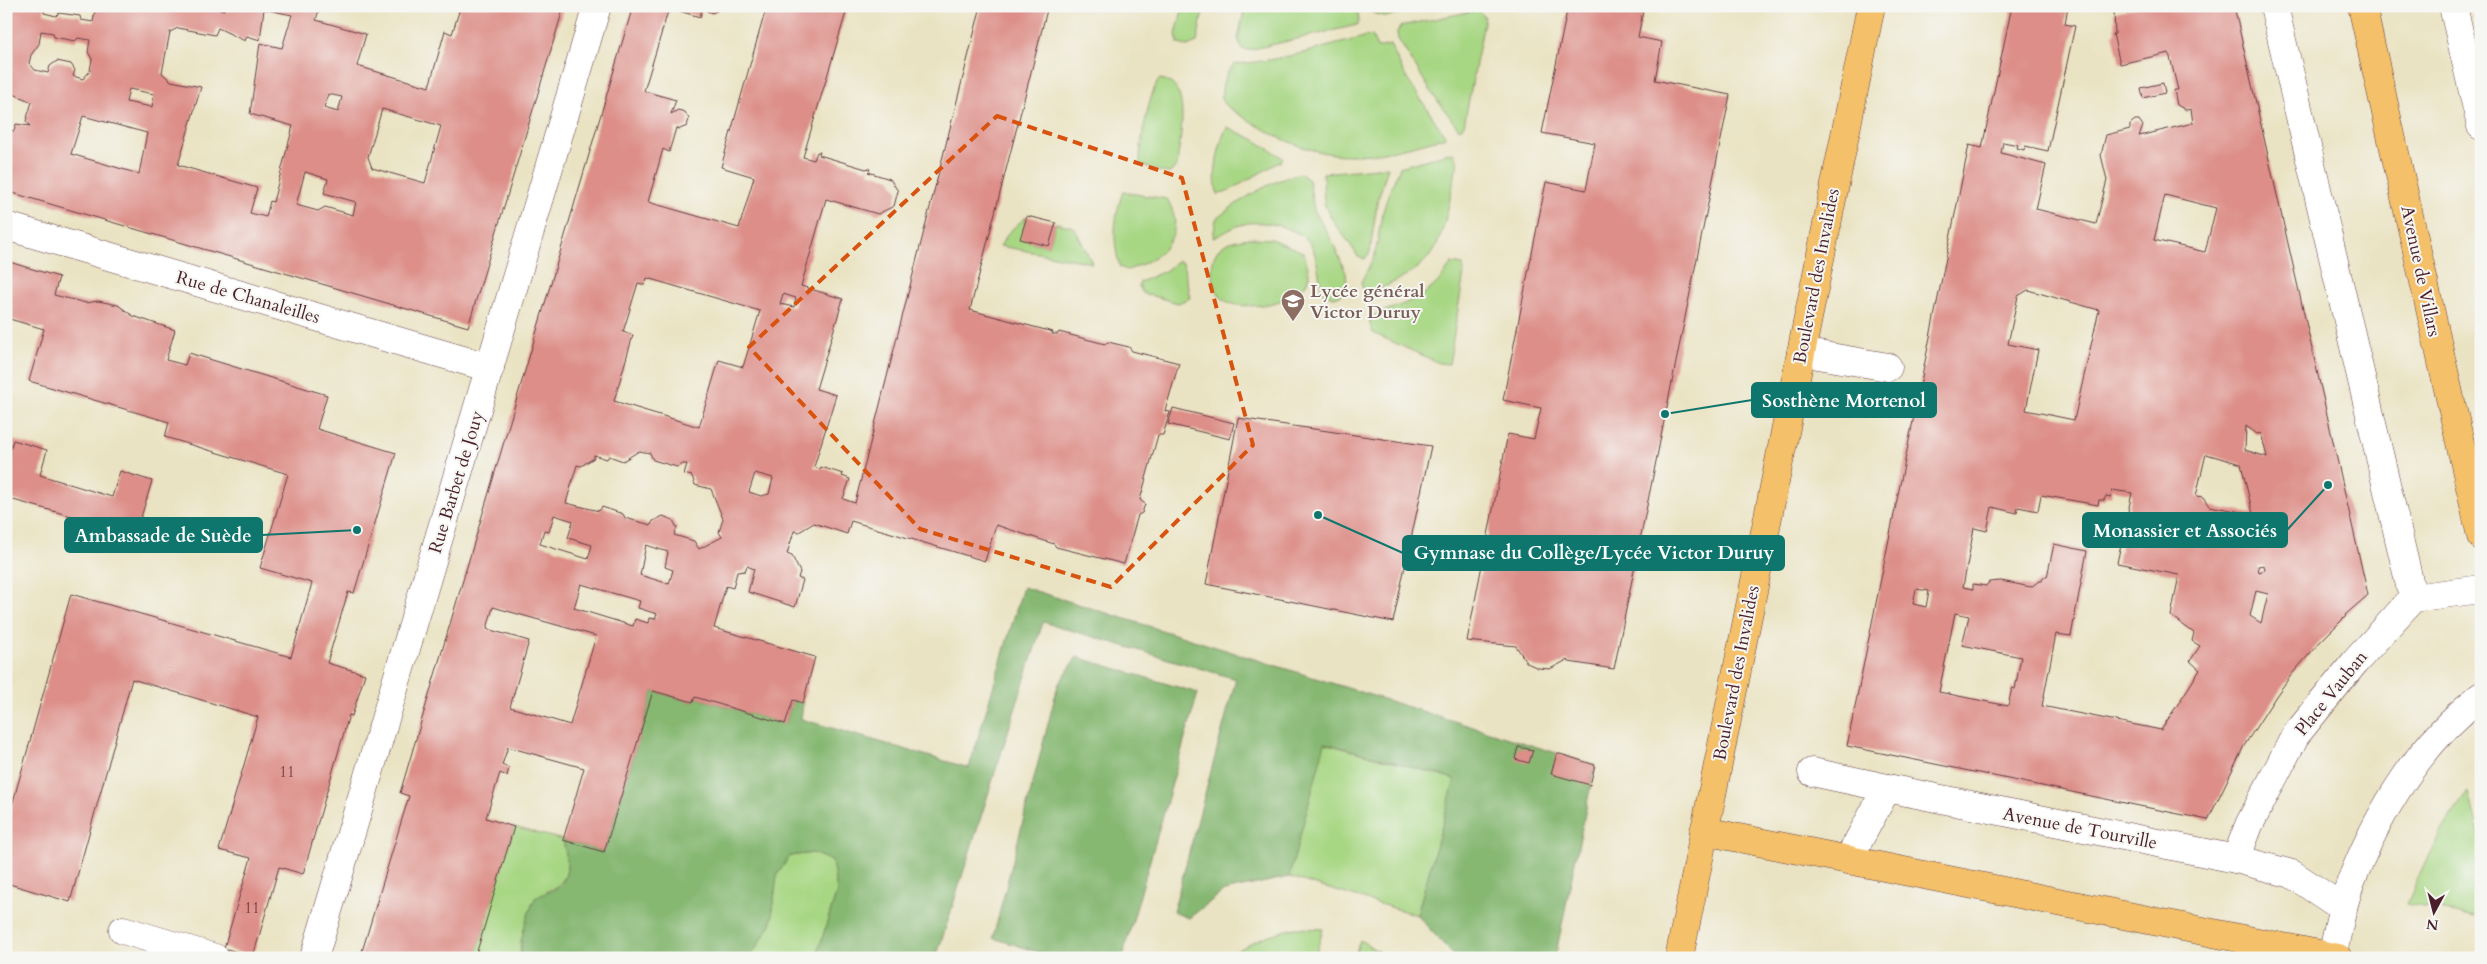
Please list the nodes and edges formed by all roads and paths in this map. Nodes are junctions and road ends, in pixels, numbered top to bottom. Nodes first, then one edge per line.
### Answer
1 (597, 6) edge
2 (1871, 6) edge
3 (2274, 6) edge
4 (2362, 6) edge
5 (2453, 6) edge
6 (2481, 126) edge
7 (6, 226) edge
8 (1801, 352) junction
9 (1888, 367) dead end
10 (490, 368) junction
11 (2481, 536) edge
12 (2481, 589) edge
13 (2413, 598) junction
14 (2481, 696) edge
15 (1812, 772) dead end
16 (1887, 788) junction
17 (1704, 831) junction
18 (2236, 859) junction
19 (1848, 860) junction
20 (2343, 908) junction
21 (123, 930) dead end
22 (2335, 957) edge
23 (215, 958) edge
24 (314, 958) edge
25 (1679, 958) edge

1 - 10 street, Rue Barbet de Jouy
2 - 8 main road, Boulevard des Invalides
3 - 13 street
4 - 11 main road, Avenue de Villars
5 - 6 street
7 - 10 street, Rue de Chanaleilles
8 - 9 street
8 - 17 main road, Boulevard des Invalides
10 - 24 street, Rue Barbet de Jouy
12 - 13 street
13 - 18 street, Place Vauban
14 - 20 street
15 - 16 street, Avenue de Tourville
16 - 18 street, Avenue de Tourville
16 - 19 street
17 - 19 main road
17 - 25 main road, Boulevard des Invalides
18 - 20 street, Avenue de Tourville
19 - 22 main road
20 - 22 street
21 - 23 street

